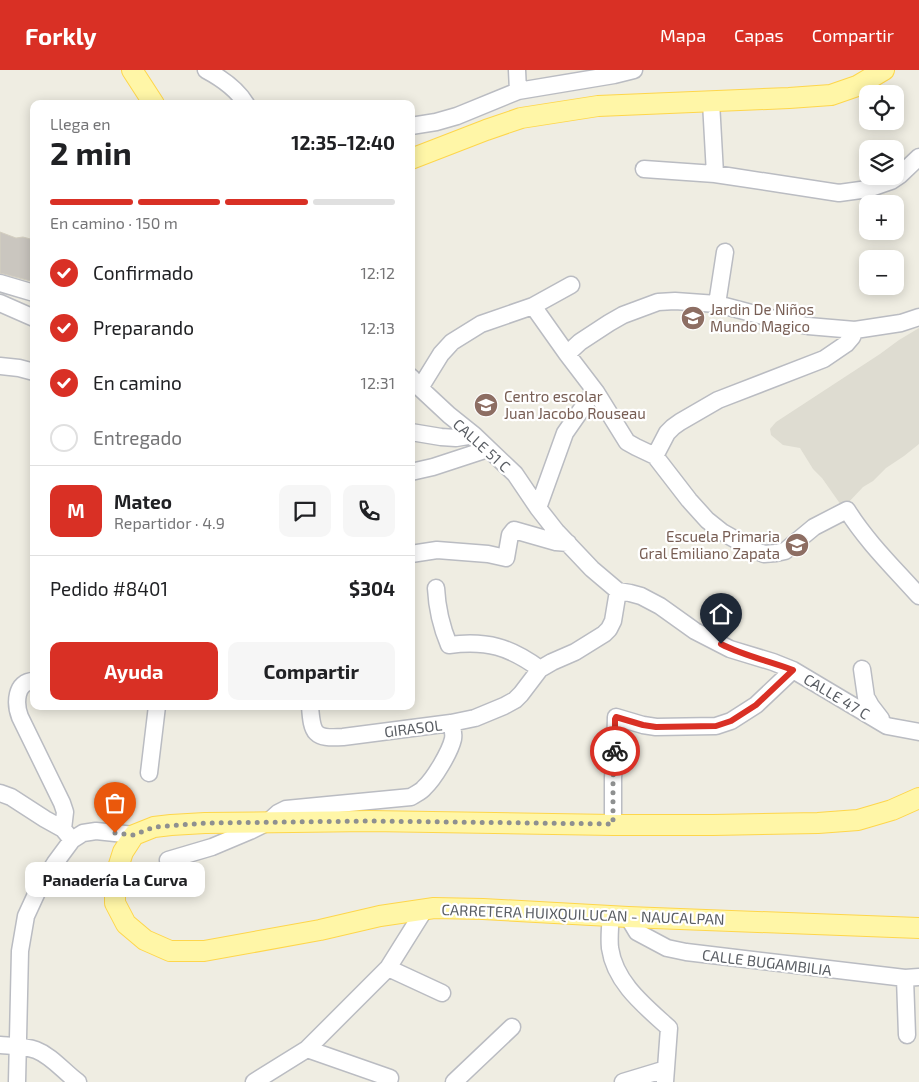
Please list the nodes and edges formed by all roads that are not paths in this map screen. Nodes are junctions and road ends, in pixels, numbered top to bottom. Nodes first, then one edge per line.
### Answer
1 (132, 70) edge
2 (206, 70) edge
3 (517, 70) edge
4 (634, 70) edge
5 (884, 70) edge
6 (518, 91) junction
7 (151, 100) edge
8 (244, 100) edge
9 (711, 102) junction
10 (415, 125) edge
11 (415, 157) edge
12 (919, 158) edge
13 (644, 169) dead end
14 (716, 174) junction
15 (725, 252) dead end
16 (0, 283) edge
17 (571, 285) dead end
18 (30, 292) edge
19 (0, 303) edge
20 (717, 304) junction
21 (534, 306) junction
22 (30, 316) edge
23 (919, 317) edge
24 (855, 330) junction
25 (567, 354) junction
26 (0, 366) edge
27 (30, 371) edge
28 (416, 383) edge
29 (596, 392) junction
30 (415, 433) edge
31 (474, 435) junction
32 (488, 449) junction
33 (655, 456) junction
34 (415, 471) edge
35 (538, 508) junction
36 (568, 543) junction
37 (415, 553) edge
38 (436, 588) dead end
39 (618, 591) junction
40 (919, 596) edge
41 (540, 669) junction
42 (862, 669) dead end
43 (793, 670) junction
44 (30, 681) edge
45 (157, 710) edge
46 (310, 710) edge
47 (452, 723) junction
48 (887, 726) junction
49 (919, 732) edge
50 (149, 773) dead end
51 (0, 793) edge
52 (919, 798) edge
53 (268, 822) junction
54 (613, 824) junction
55 (68, 835) junction
56 (134, 835) junction
57 (168, 860) dead end
58 (425, 909) junction
59 (619, 917) junction
60 (919, 928) edge
61 (388, 968) junction
62 (912, 978) edge
63 (442, 993) dead end
64 (512, 1027) dead end
65 (907, 1035) dead end
66 (0, 1045) edge
67 (18, 1047) junction
68 (307, 1049) junction
69 (666, 1076) edge
70 (392, 1081) edge
71 (17, 1082) edge
72 (78, 1082) edge
73 (254, 1082) edge
74 (454, 1082) edge
75 (623, 1082) edge

1 - 7 main road
2 - 8 street
3 - 6 street
4 - 6 street
5 - 9 main road
6 - 10 street
9 - 11 main road
9 - 14 street
12 - 14 street
13 - 14 street
15 - 20 street
16 - 18 street
17 - 21 street
19 - 22 street
20 - 24 street
20 - 25 street
21 - 25 street
21 - 28 street
23 - 24 street
24 - 33 street
25 - 29 street
26 - 27 street
28 - 31 street, CALLE 51 C
29 - 33 street
29 - 35 street
30 - 31 street
31 - 32 street, CALLE 51 C
32 - 34 street
32 - 35 street, CALLE 51 C
33 - 40 street
35 - 36 street, CALLE 47 C
36 - 37 street
36 - 39 street, CALLE 47 C
38 - 41 street
39 - 41 street
39 - 43 street, CALLE 47 C
41 - 47 street
42 - 48 street
43 - 48 street, CALLE 47 C
43 - 54 street
44 - 55 street
45 - 50 street
46 - 47 street, GIRASOL
47 - 53 street, GIRASOL
48 - 49 street, CALLE 47 C
51 - 55 street
52 - 54 main road
53 - 54 main road
53 - 56 main road
53 - 57 street, GIRASOL
55 - 56 street
55 - 67 street
56 - 58 main road, CARRETERA HUIXQUILUCAN - NAUCALPAN
58 - 59 main road, CARRETERA HUIXQUILUCAN - NAUCALPAN
58 - 61 street
59 - 60 main road, CARRETERA HUIXQUILUCAN - NAUCALPAN
59 - 62 street, CALLE BUGAMBILIA
59 - 69 street
61 - 63 street
61 - 68 street
62 - 65 street
64 - 74 street
66 - 67 street
67 - 71 street
67 - 72 street
68 - 70 street
68 - 73 street
69 - 75 street

